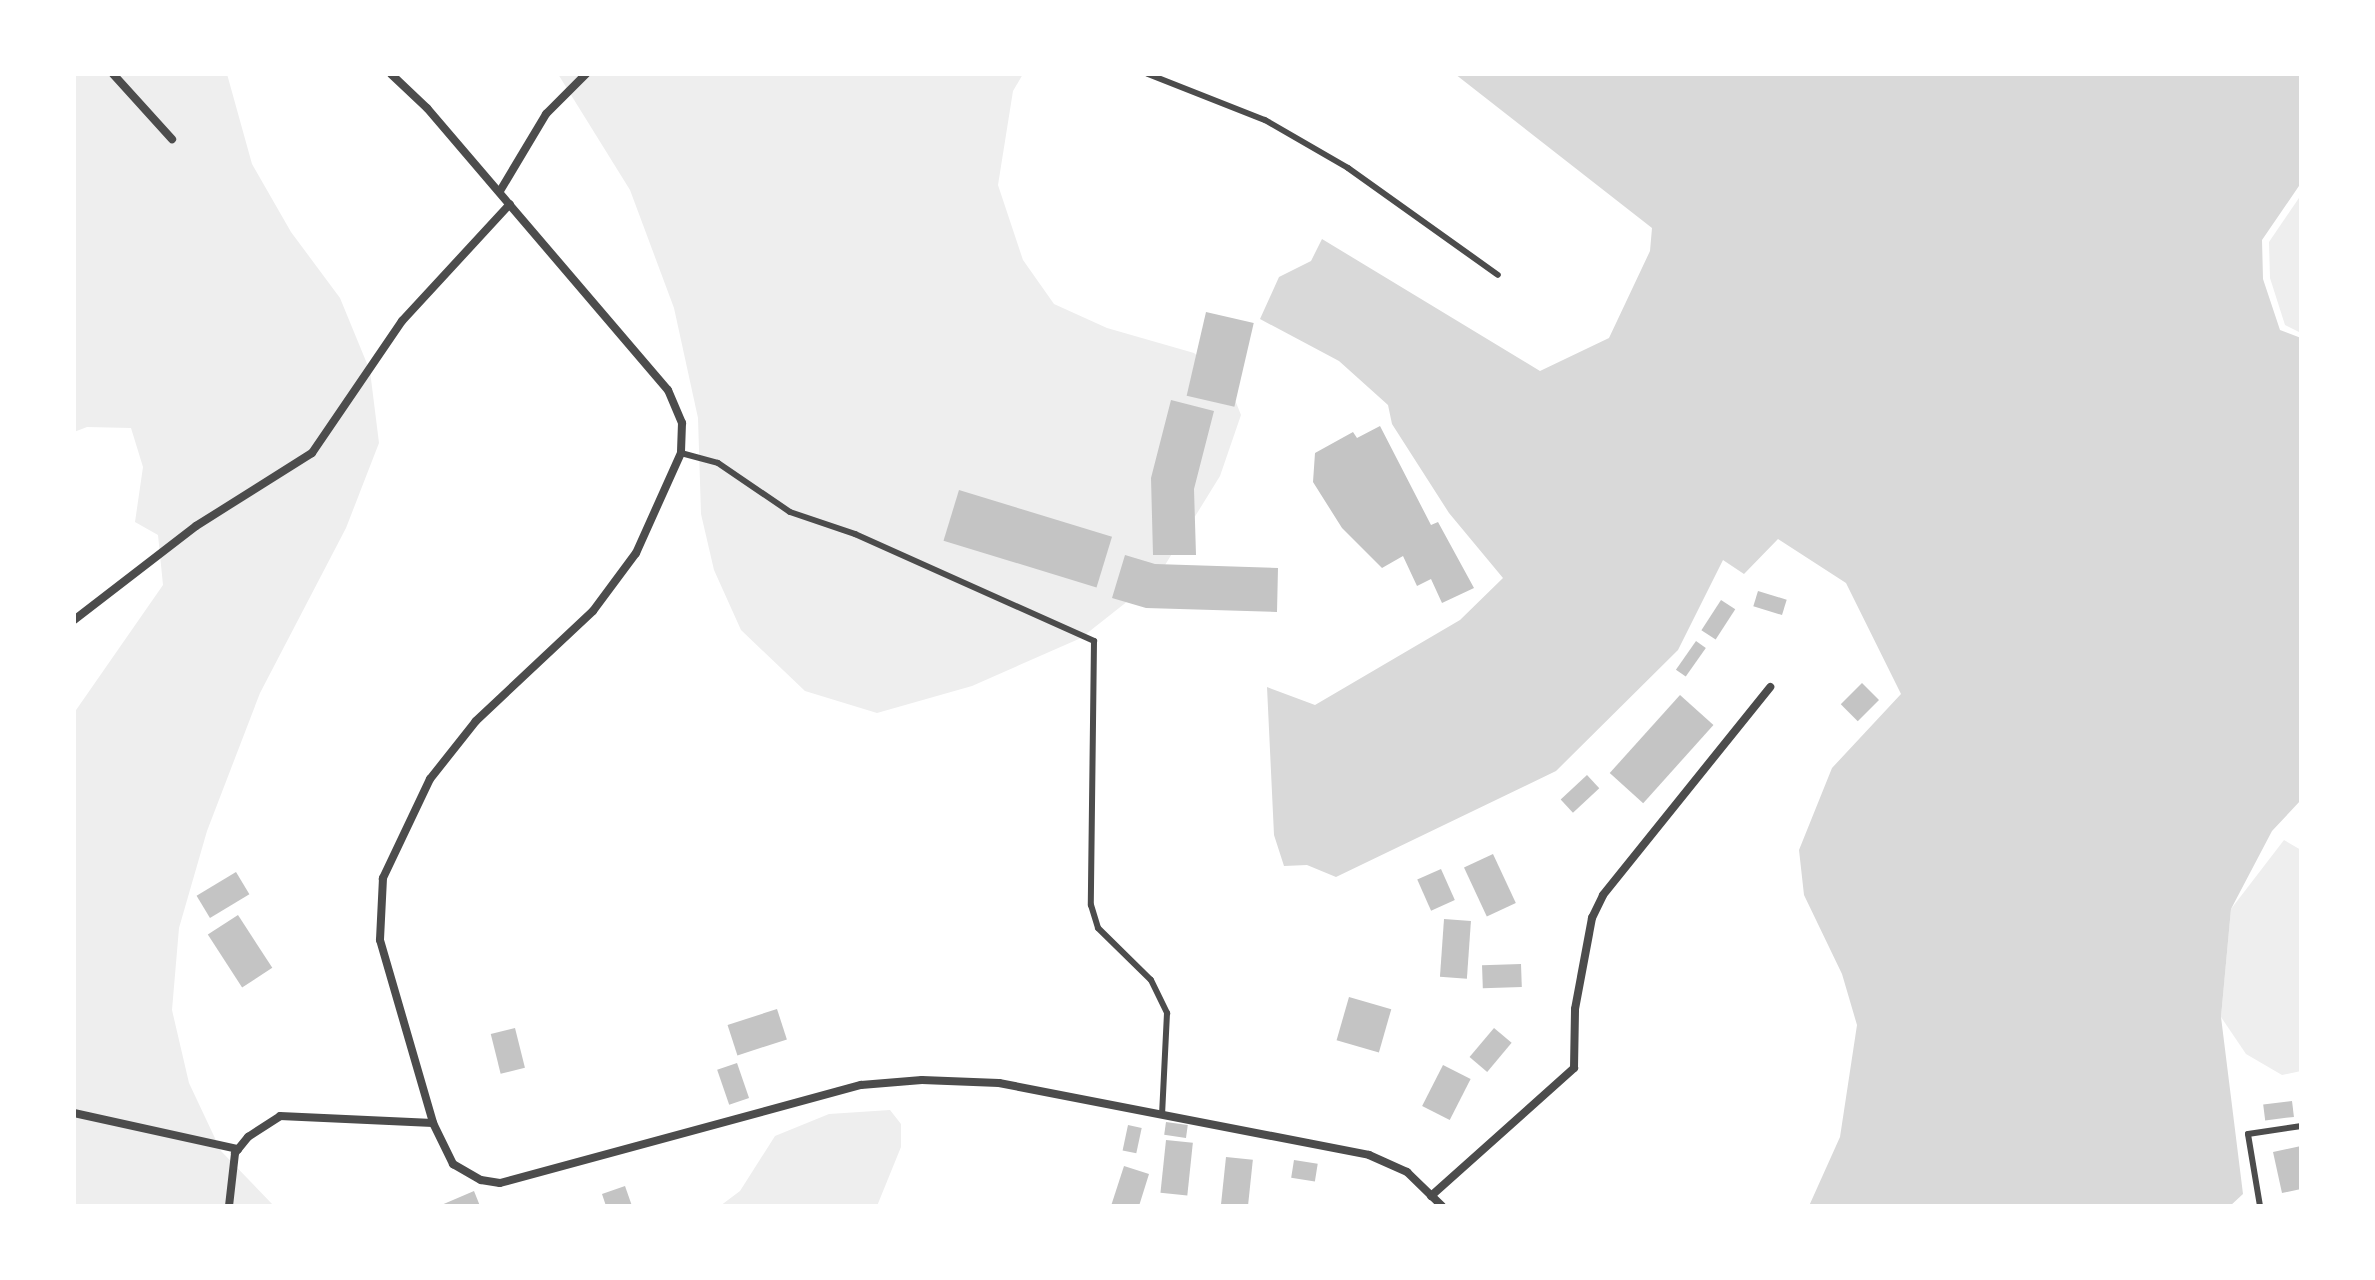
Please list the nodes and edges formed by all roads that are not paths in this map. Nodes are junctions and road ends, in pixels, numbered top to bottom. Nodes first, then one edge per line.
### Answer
1 (113, 74) edge
2 (391, 74) edge
3 (586, 74) edge
4 (1148, 74) edge
5 (172, 139) dead end
6 (500, 191) junction
7 (510, 204) junction
8 (1498, 275) dead end
9 (681, 453) junction
10 (74, 620) edge
11 (1770, 687) dead end
12 (74, 1113) edge
13 (1162, 1115) junction
14 (433, 1123) junction
15 (2301, 1126) edge
16 (238, 1149) junction
17 (1431, 1196) junction
18 (229, 1206) edge
19 (1442, 1206) edge
20 (2260, 1206) edge

1 - 5 street
2 - 6 street
3 - 6 street
4 - 8 lane
6 - 7 street
7 - 9 street
7 - 10 street
9 - 13 lane
9 - 14 street
11 - 17 street
12 - 16 street
13 - 14 street
13 - 17 street
14 - 16 street
15 - 20 lane
16 - 18 street
17 - 19 street

